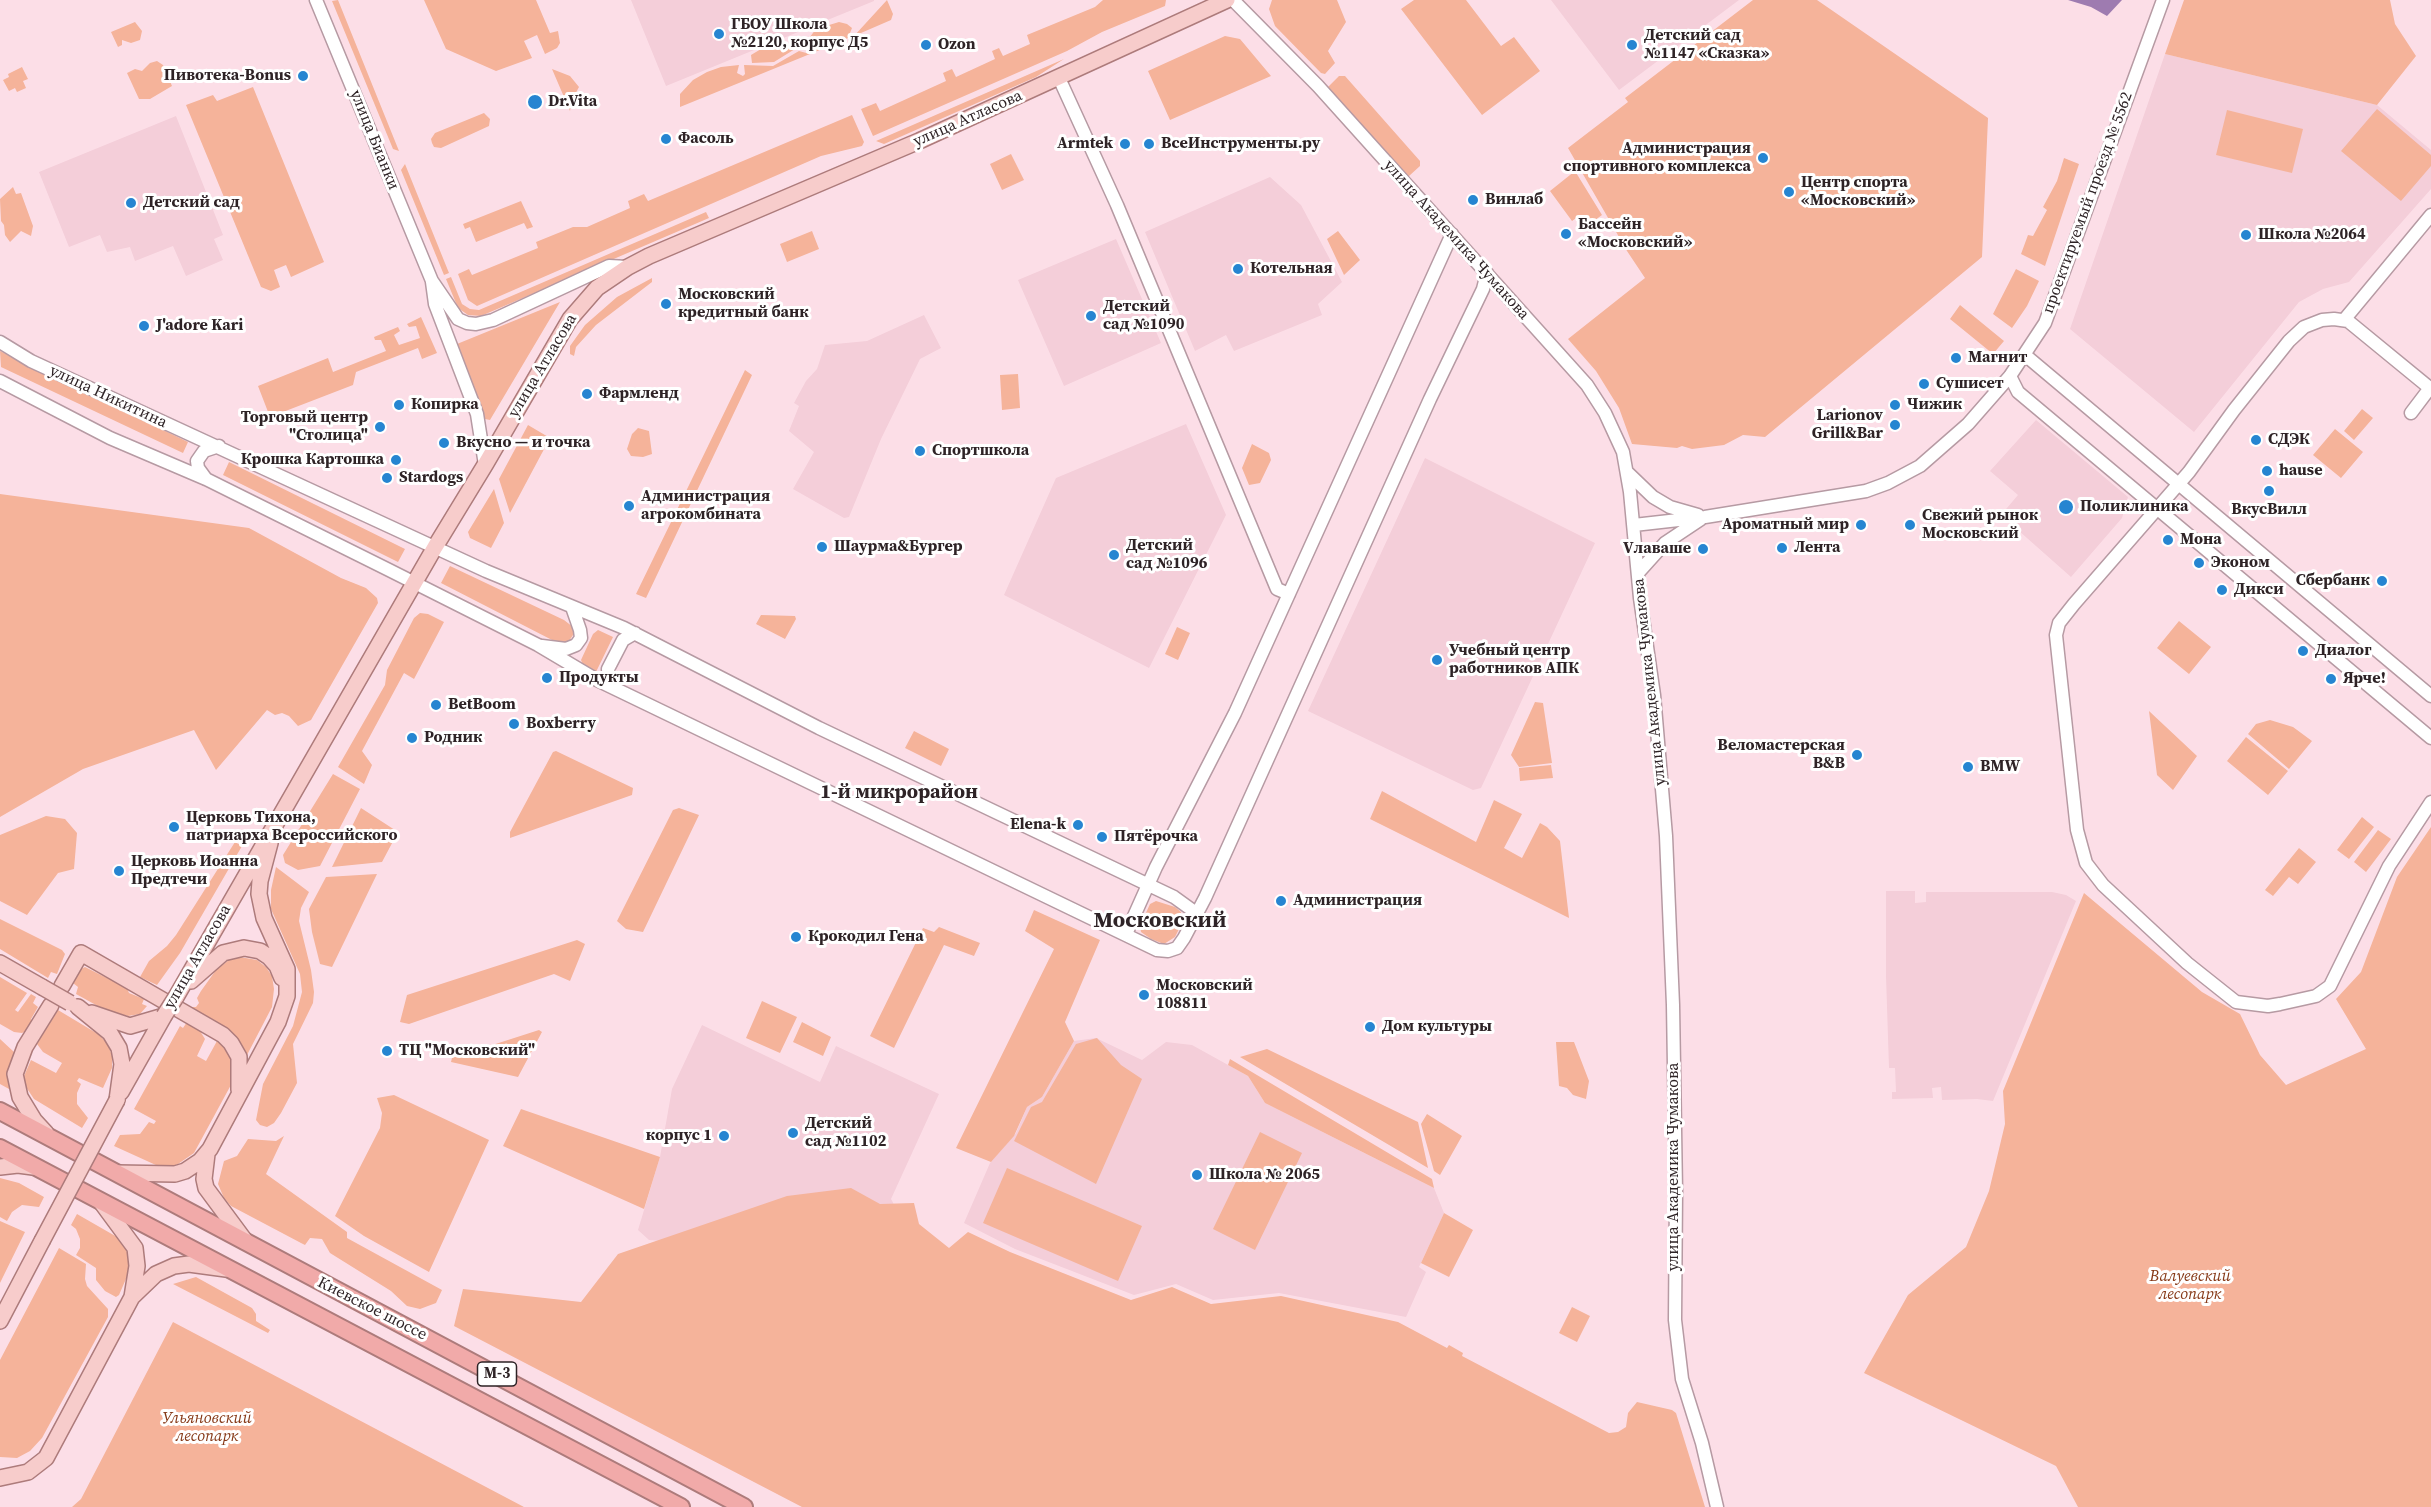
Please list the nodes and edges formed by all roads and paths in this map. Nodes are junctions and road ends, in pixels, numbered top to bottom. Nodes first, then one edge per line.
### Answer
1 (316, 0) edge
2 (1227, 0) edge
3 (1233, 0) edge
4 (2163, 0) edge
5 (1059, 78) junction
6 (2431, 215) edge
7 (1452, 234) junction
8 (628, 267) junction
9 (1487, 273) junction
10 (432, 281) junction
11 (2344, 320) junction
12 (0, 342) edge
13 (2025, 355) junction
14 (2010, 376) junction
15 (0, 381) edge
16 (2431, 388) edge
17 (2410, 413) dead end
18 (219, 446) junction
19 (485, 465) junction
20 (1628, 473) junction
21 (206, 479) junction
22 (2178, 483) junction
23 (2157, 508) junction
24 (1705, 517) junction
25 (1634, 525) junction
26 (435, 547) junction
27 (1638, 573) junction
28 (414, 584) junction
29 (1289, 594) junction
30 (572, 607) junction
31 (635, 633) junction
32 (538, 645) junction
33 (609, 685) junction
34 (2431, 696) edge
35 (2431, 738) edge
36 (2431, 802) edge
37 (275, 822) junction
38 (1149, 885) junction
39 (1195, 918) junction
40 (1126, 934) junction
41 (0, 963) edge
42 (62, 986) dead end
43 (288, 990) junction
44 (178, 994) junction
45 (51, 1005) dead end
46 (74, 1005) junction
47 (164, 1016) junction
48 (239, 1096) junction
49 (117, 1100) junction
50 (0, 1111) edge
51 (61, 1144) junction
52 (0, 1148) edge
53 (207, 1154) junction
54 (0, 1167) edge
55 (44, 1170) junction
56 (116, 1173) junction
57 (99, 1199) junction
58 (248, 1245) junction
59 (231, 1270) junction
60 (132, 1297) junction
61 (0, 1321) edge
62 (0, 1476) edge
63 (681, 1507) edge
64 (744, 1507) edge
65 (1717, 1507) edge

1 - 10 street, улица Бианки
2 - 5 main road, улица Атласова
3 - 7 street, улица Академика Чумакова
4 - 13 street, проектируемый проезд № 5562
5 - 8 main road, улица Атласова
5 - 29 street
6 - 11 street
7 - 9 street, улица Академика Чумакова
7 - 29 street
8 - 10 street, улица Бианки
8 - 19 main road, улица Атласова
9 - 20 street, улица Академика Чумакова
9 - 39 street
10 - 19 street, улица Бианки
11 - 16 street
11 - 22 street
12 - 18 street, улица Никитина
13 - 14 street, проектируемый проезд № 5562
13 - 22 street
14 - 23 street
14 - 24 street, проектируемый проезд № 5562
15 - 21 street, улица Никитина
16 - 17 street
18 - 21 street
18 - 26 street, улица Никитина
19 - 26 main road, улица Атласова
20 - 24 street
20 - 25 street, улица Академика Чумакова
21 - 28 street, улица Никитина
22 - 23 street
22 - 34 street
23 - 35 street
23 - 36 street
24 - 25 street, проектируемый проезд № 5562
24 - 27 street
25 - 27 street, улица Академика Чумакова
26 - 28 main road, улица Атласова
26 - 30 street, улица Никитина
27 - 65 street, улица Академика Чумакова
28 - 32 street, улица Никитина
28 - 37 main road, улица Атласова
29 - 38 street
30 - 31 street, улица Никитина
30 - 32 street
31 - 33 street
31 - 38 street, улица Никитина
32 - 33 street
33 - 40 street
37 - 43 main road
37 - 44 main road, улица Атласова
38 - 39 street
38 - 40 street
39 - 40 street
41 - 46 main road, bridge
42 - 48 main road
43 - 44 main road
43 - 48 main road
44 - 47 main road, улица Атласова, bridge
45 - 51 main road
46 - 47 main road
46 - 49 main road
47 - 49 main road, улица Атласова
48 - 53 main road
49 - 61 main road, улица Атласова, bridge
50 - 51 highway, Киевское шоссе / М-3
51 - 56 highway, Киевское шоссе / М-3
52 - 55 highway, Киевское шоссе / М-3
53 - 56 main road
53 - 58 main road
54 - 55 main road
55 - 57 highway, Киевское шоссе / М-3
56 - 58 highway, Киевское шоссе / М-3
57 - 59 highway, Киевское шоссе / М-3
57 - 60 main road
58 - 64 highway, Киевское шоссе / М-3
59 - 60 main road
59 - 63 highway, Киевское шоссе / М-3
60 - 62 main road

